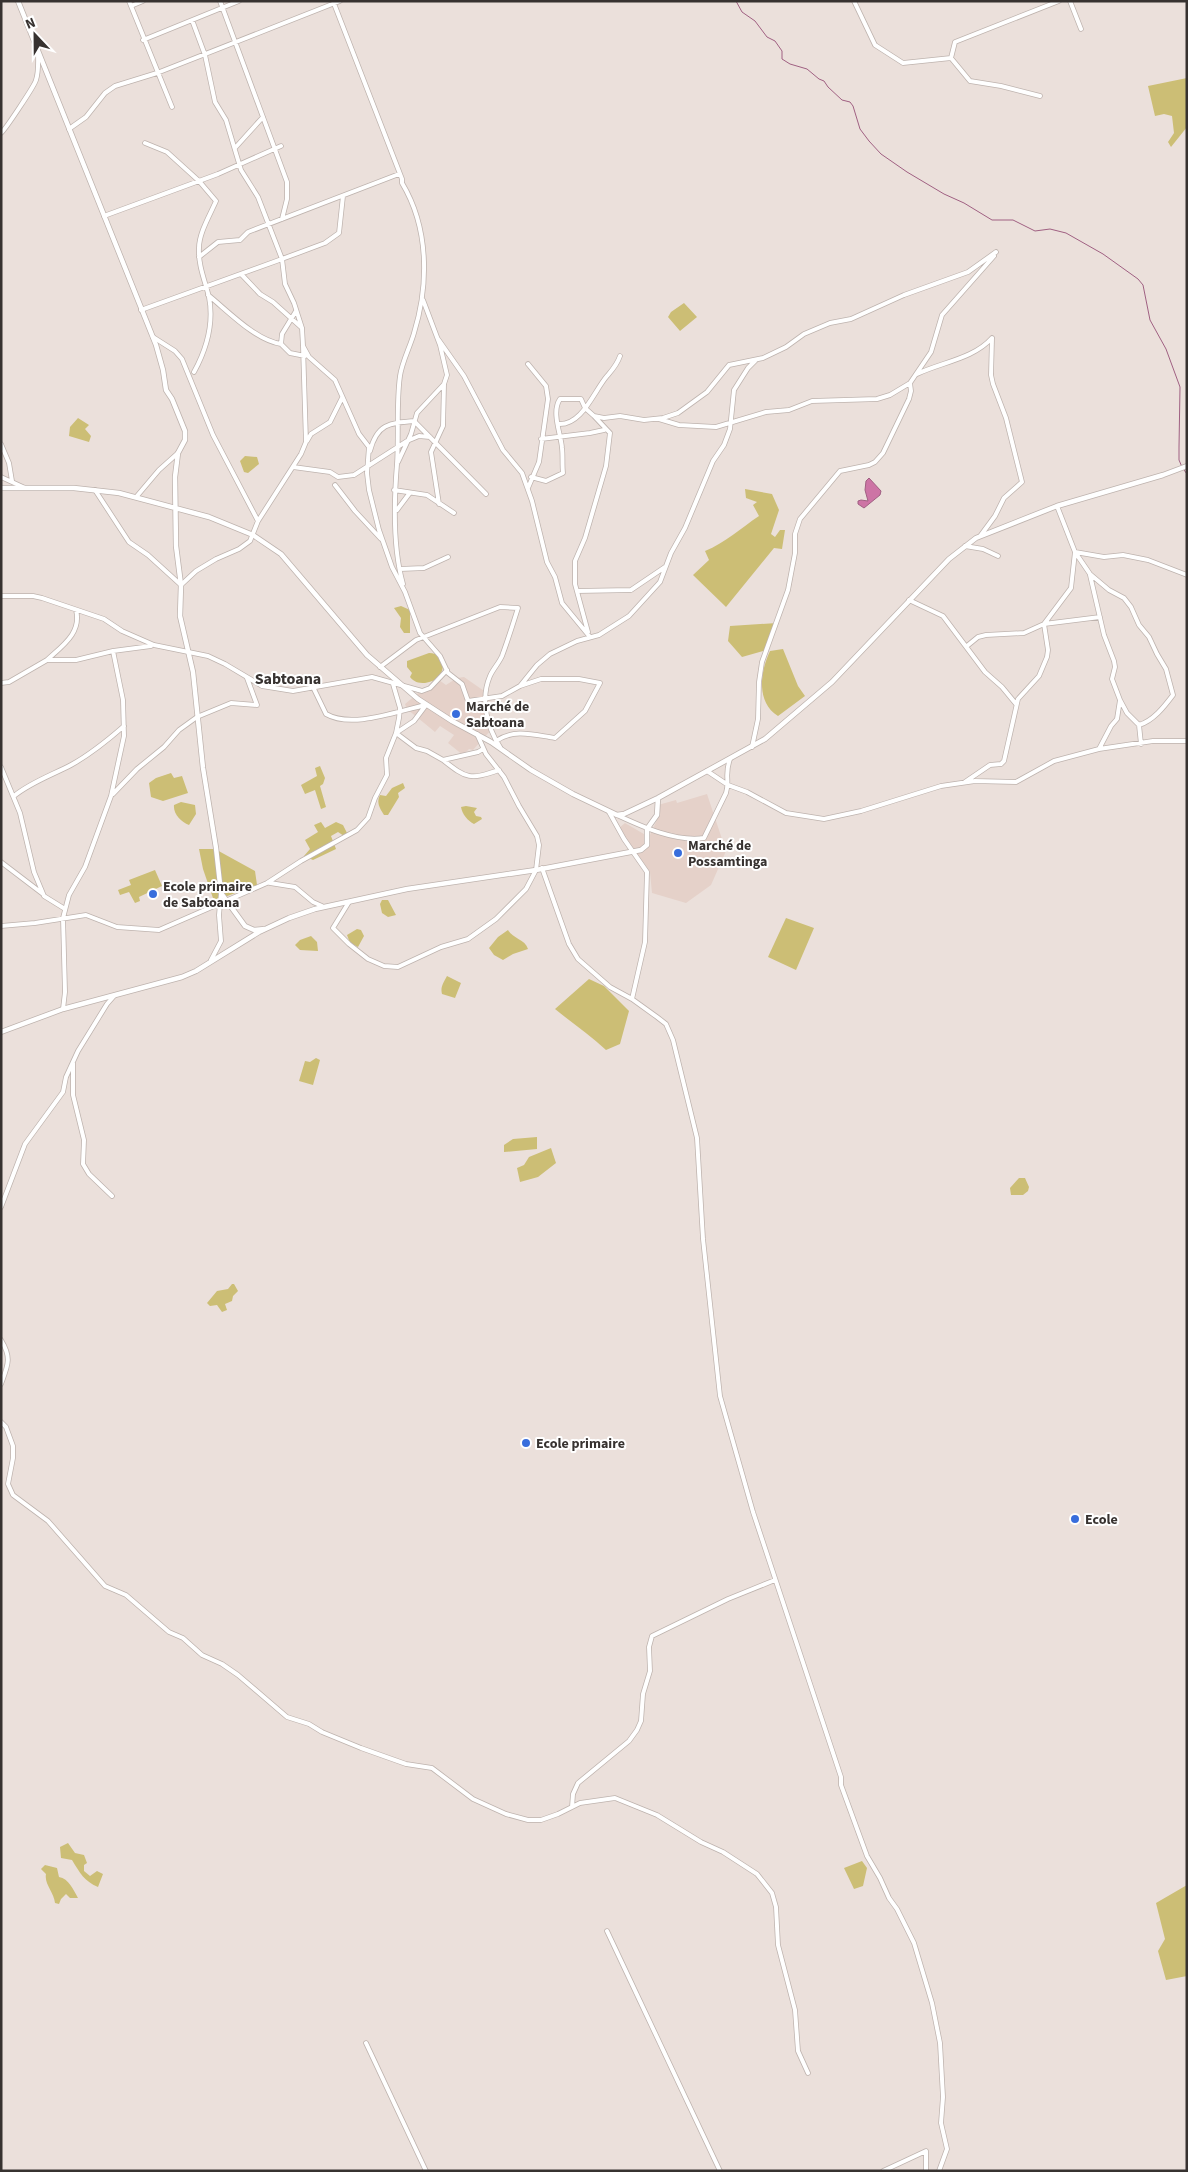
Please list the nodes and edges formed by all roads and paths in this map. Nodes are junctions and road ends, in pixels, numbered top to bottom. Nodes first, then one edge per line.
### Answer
1 (18, 1) edge
2 (143, 1) edge
3 (220, 1) edge
4 (239, 1) edge
5 (340, 1) edge
6 (854, 1) edge
7 (1059, 1) edge
8 (1070, 1) edge
9 (334, 3) edge
10 (130, 4) edge
11 (222, 8) junction
12 (192, 20) junction
13 (1081, 29) dead end
14 (143, 40) junction
15 (236, 43) junction
16 (38, 50) junction
17 (205, 54) junction
18 (951, 58) junction
19 (157, 74) junction
20 (1040, 96) dead end
21 (172, 107) dead end
22 (263, 117) junction
23 (69, 129) junction
24 (1, 133) edge
25 (145, 143) dead end
26 (281, 146) dead end
27 (235, 148) junction
28 (274, 149) junction
29 (240, 164) junction
30 (399, 174) junction
31 (199, 181) junction
32 (343, 196) junction
33 (104, 216) junction
34 (282, 219) junction
35 (268, 224) junction
36 (199, 257) junction
37 (282, 260) junction
38 (242, 275) junction
39 (205, 287) junction
40 (208, 295) junction
41 (422, 298) junction
42 (141, 310) junction
43 (296, 310) junction
44 (292, 320) junction
45 (302, 328) junction
46 (152, 336) junction
47 (438, 339) junction
48 (281, 344) junction
49 (303, 346) junction
50 (302, 356) junction
51 (620, 356) dead end
52 (309, 357) junction
53 (756, 360) junction
54 (528, 364) dead end
55 (456, 366) junction
56 (194, 372) dead end
57 (917, 374) junction
58 (447, 375) junction
59 (910, 383) junction
60 (444, 384) junction
61 (342, 398) junction
62 (585, 408) junction
63 (594, 416) junction
64 (656, 419) junction
65 (414, 421) junction
66 (397, 422) junction
67 (558, 424) junction
68 (730, 424) junction
69 (604, 430) junction
70 (430, 437) junction
71 (561, 437) junction
72 (541, 439) junction
73 (407, 440) junction
74 (306, 442) junction
75 (436, 442) junction
76 (1, 444) edge
77 (397, 448) junction
78 (178, 453) junction
79 (369, 458) junction
80 (368, 466) junction
81 (397, 466) junction
82 (1187, 466) edge
83 (293, 467) junction
84 (1, 477) edge
85 (531, 477) junction
86 (12, 481) junction
87 (335, 485) dead end
88 (1, 488) edge
89 (25, 488) junction
90 (528, 488) junction
91 (95, 490) junction
92 (394, 490) junction
93 (409, 494) junction
94 (486, 494) dead end
95 (137, 496) junction
96 (439, 504) junction
97 (1057, 506) junction
98 (175, 507) junction
99 (396, 510) junction
100 (454, 513) dead end
101 (258, 521) junction
102 (252, 535) junction
103 (981, 535) junction
104 (382, 540) junction
105 (965, 546) junction
106 (1074, 552) junction
107 (998, 556) dead end
108 (448, 557) dead end
109 (666, 566) junction
110 (400, 569) junction
111 (1090, 574) junction
112 (1187, 575) edge
113 (181, 585) junction
114 (577, 591) junction
115 (405, 592) junction
116 (1, 596) edge
117 (909, 600) junction
118 (76, 610) junction
119 (1100, 617) junction
120 (1044, 624) junction
121 (590, 637) junction
122 (424, 638) junction
123 (154, 645) junction
124 (967, 646) junction
125 (113, 651) junction
126 (189, 653) junction
127 (47, 660) junction
128 (380, 667) junction
129 (447, 670) junction
130 (247, 678) junction
131 (1, 683) edge
132 (393, 684) junction
133 (400, 685) junction
134 (520, 686) junction
135 (313, 687) junction
136 (485, 700) junction
137 (1120, 700) junction
138 (1016, 704) junction
139 (426, 705) junction
140 (400, 711) junction
141 (197, 717) junction
142 (1139, 725) junction
143 (124, 726) junction
144 (396, 733) junction
145 (477, 734) junction
146 (496, 740) junction
147 (1187, 741) edge
148 (1141, 744) junction
149 (752, 747) junction
150 (483, 749) junction
151 (501, 749) junction
152 (1099, 749) junction
153 (730, 759) junction
154 (444, 760) junction
155 (1, 767) edge
156 (499, 770) junction
157 (707, 771) junction
158 (965, 782) junction
159 (728, 785) junction
160 (14, 796) junction
161 (112, 796) junction
162 (658, 798) junction
163 (609, 812) junction
164 (618, 815) junction
165 (647, 829) junction
166 (633, 852) junction
167 (1, 862) edge
168 (542, 868) junction
169 (536, 870) junction
170 (267, 883) junction
171 (44, 896) junction
172 (350, 900) junction
173 (223, 903) junction
174 (322, 906) junction
175 (65, 909) junction
176 (63, 918) junction
177 (1, 926) edge
178 (265, 929) junction
179 (211, 961) junction
180 (114, 996) junction
181 (632, 999) junction
182 (63, 1009) junction
183 (1, 1032) edge
184 (74, 1060) junction
185 (112, 1196) dead end
186 (1, 1206) edge
187 (1, 1340) edge
188 (1, 1384) edge
189 (1, 1422) edge
190 (775, 1580) junction
191 (572, 1807) junction
192 (607, 1930) dead end
193 (366, 2044) dead end
194 (808, 2074) dead end
195 (426, 2171) edge
196 (720, 2171) edge
197 (883, 2171) edge
198 (926, 2171) edge
199 (939, 2171) edge

1 - 16 street
2 - 10 street
3 - 11 street
4 - 11 street
5 - 9 street
6 - 18 street
7 - 18 street
8 - 13 street
9 - 15 street
9 - 30 street
10 - 14 street
11 - 12 street
11 - 15 street
12 - 14 street
12 - 17 street
14 - 19 street
15 - 17 street
15 - 22 street
16 - 23 street
16 - 24 street
17 - 19 street
17 - 27 street
18 - 20 street
19 - 21 street
19 - 23 street
22 - 27 street
22 - 28 street
23 - 33 street
25 - 31 street
26 - 28 street
27 - 29 street
28 - 29 street
28 - 34 street
29 - 31 street
29 - 35 street
30 - 32 street
30 - 41 street
31 - 33 street
31 - 36 street
32 - 34 street
32 - 37 street
33 - 42 street
34 - 35 street
35 - 36 street
35 - 37 street
36 - 39 street
37 - 38 street
37 - 43 street
38 - 39 street
38 - 44 street
39 - 40 street
39 - 42 street
40 - 48 street
40 - 56 street
41 - 47 street
41 - 66 street
42 - 46 street
43 - 44 street
43 - 45 street
44 - 45 street
44 - 48 street
45 - 49 street
46 - 78 street
46 - 101 street
47 - 55 street
47 - 58 street
48 - 50 street
49 - 50 street
49 - 52 street
50 - 52 street
50 - 74 street
51 - 62 street
52 - 61 street
53 - 57 street
53 - 64 street
53 - 68 street
54 - 72 street
55 - 58 street
55 - 90 street
57 - 59 street
57 - 103 street
58 - 60 street
59 - 68 street
59 - 149 street
60 - 65 street
60 - 75 street
61 - 74 street
61 - 79 street
62 - 63 street
62 - 67 street
62 - 67 street
63 - 64 street
63 - 69 street
64 - 68 street
65 - 66 street
65 - 70 street
65 - 73 street
66 - 77 street
66 - 79 street
67 - 71 street
68 - 109 street
69 - 71 street
69 - 114 street
70 - 73 street
70 - 75 street
71 - 72 street
71 - 85 street
72 - 85 street
73 - 77 street
73 - 81 street
74 - 83 street
75 - 94 street
75 - 96 street
76 - 86 street
77 - 80 street
77 - 81 street
78 - 95 street
78 - 98 street
79 - 80 street
80 - 83 street
80 - 104 street
81 - 92 street
82 - 97 street
83 - 101 street
84 - 86 street
85 - 90 street
86 - 89 street
87 - 104 street
88 - 89 street
89 - 91 street
90 - 121 street
91 - 95 street
91 - 113 street
92 - 93 street
92 - 99 street
93 - 96 street
93 - 99 street
95 - 98 street
96 - 100 street
97 - 103 street
97 - 106 street
98 - 102 street
98 - 113 street
99 - 110 street
101 - 102 street
102 - 113 street
102 - 128 street
103 - 105 street
104 - 115 street
105 - 107 street
105 - 117 street
106 - 111 street
106 - 112 street
106 - 120 street
108 - 110 street
109 - 114 street
109 - 121 street
110 - 115 street
111 - 119 street
111 - 142 street
113 - 126 street
114 - 121 street
115 - 122 street
116 - 118 street
117 - 124 street
117 - 149 street
118 - 123 street
118 - 127 street
119 - 120 street
119 - 137 street
120 - 124 street
120 - 138 street
121 - 134 street
122 - 128 street
122 - 129 street
122 - 136 street
123 - 125 street
123 - 126 street
124 - 138 street
125 - 127 street
125 - 143 street
126 - 130 street
126 - 141 street
127 - 131 street
128 - 133 street
129 - 133 street
129 - 136 street
130 - 135 street
130 - 141 street
132 - 133 street
132 - 135 street
132 - 140 street
133 - 139 street
134 - 136 street
134 - 146 street
135 - 140 street
136 - 146 street
137 - 142 street
137 - 152 street
138 - 158 street
139 - 140 street
139 - 144 street
139 - 145 street
140 - 144 street
141 - 161 street
141 - 173 street
142 - 148 street
143 - 160 street
143 - 161 street
144 - 154 street
144 - 170 street
145 - 150 street
145 - 151 street
146 - 151 street
147 - 148 street
148 - 152 street
149 - 153 street
150 - 154 street
150 - 156 street
151 - 163 street
152 - 158 street
153 - 157 street
153 - 159 street
154 - 156 street
155 - 160 street
156 - 169 street
157 - 159 street
157 - 162 street
158 - 159 street
159 - 165 street
160 - 171 street
161 - 175 street
162 - 164 street
162 - 165 street
163 - 164 street
163 - 166 street
164 - 165 street
165 - 166 street
166 - 168 street
166 - 181 street
167 - 171 street
168 - 169 street
168 - 181 street
169 - 172 street
169 - 172 street
170 - 173 street
170 - 174 street
171 - 175 street
172 - 174 street
173 - 176 street
173 - 178 street
173 - 179 street
174 - 178 street
175 - 176 street
176 - 177 street
176 - 182 street
178 - 179 street
179 - 180 street
180 - 182 street
180 - 184 street
181 - 190 street
182 - 183 street
184 - 185 street
184 - 186 street
187 - 188 street
189 - 191 street
190 - 191 street
190 - 199 street
191 - 194 street
192 - 196 street
193 - 195 street
197 - 198 street

